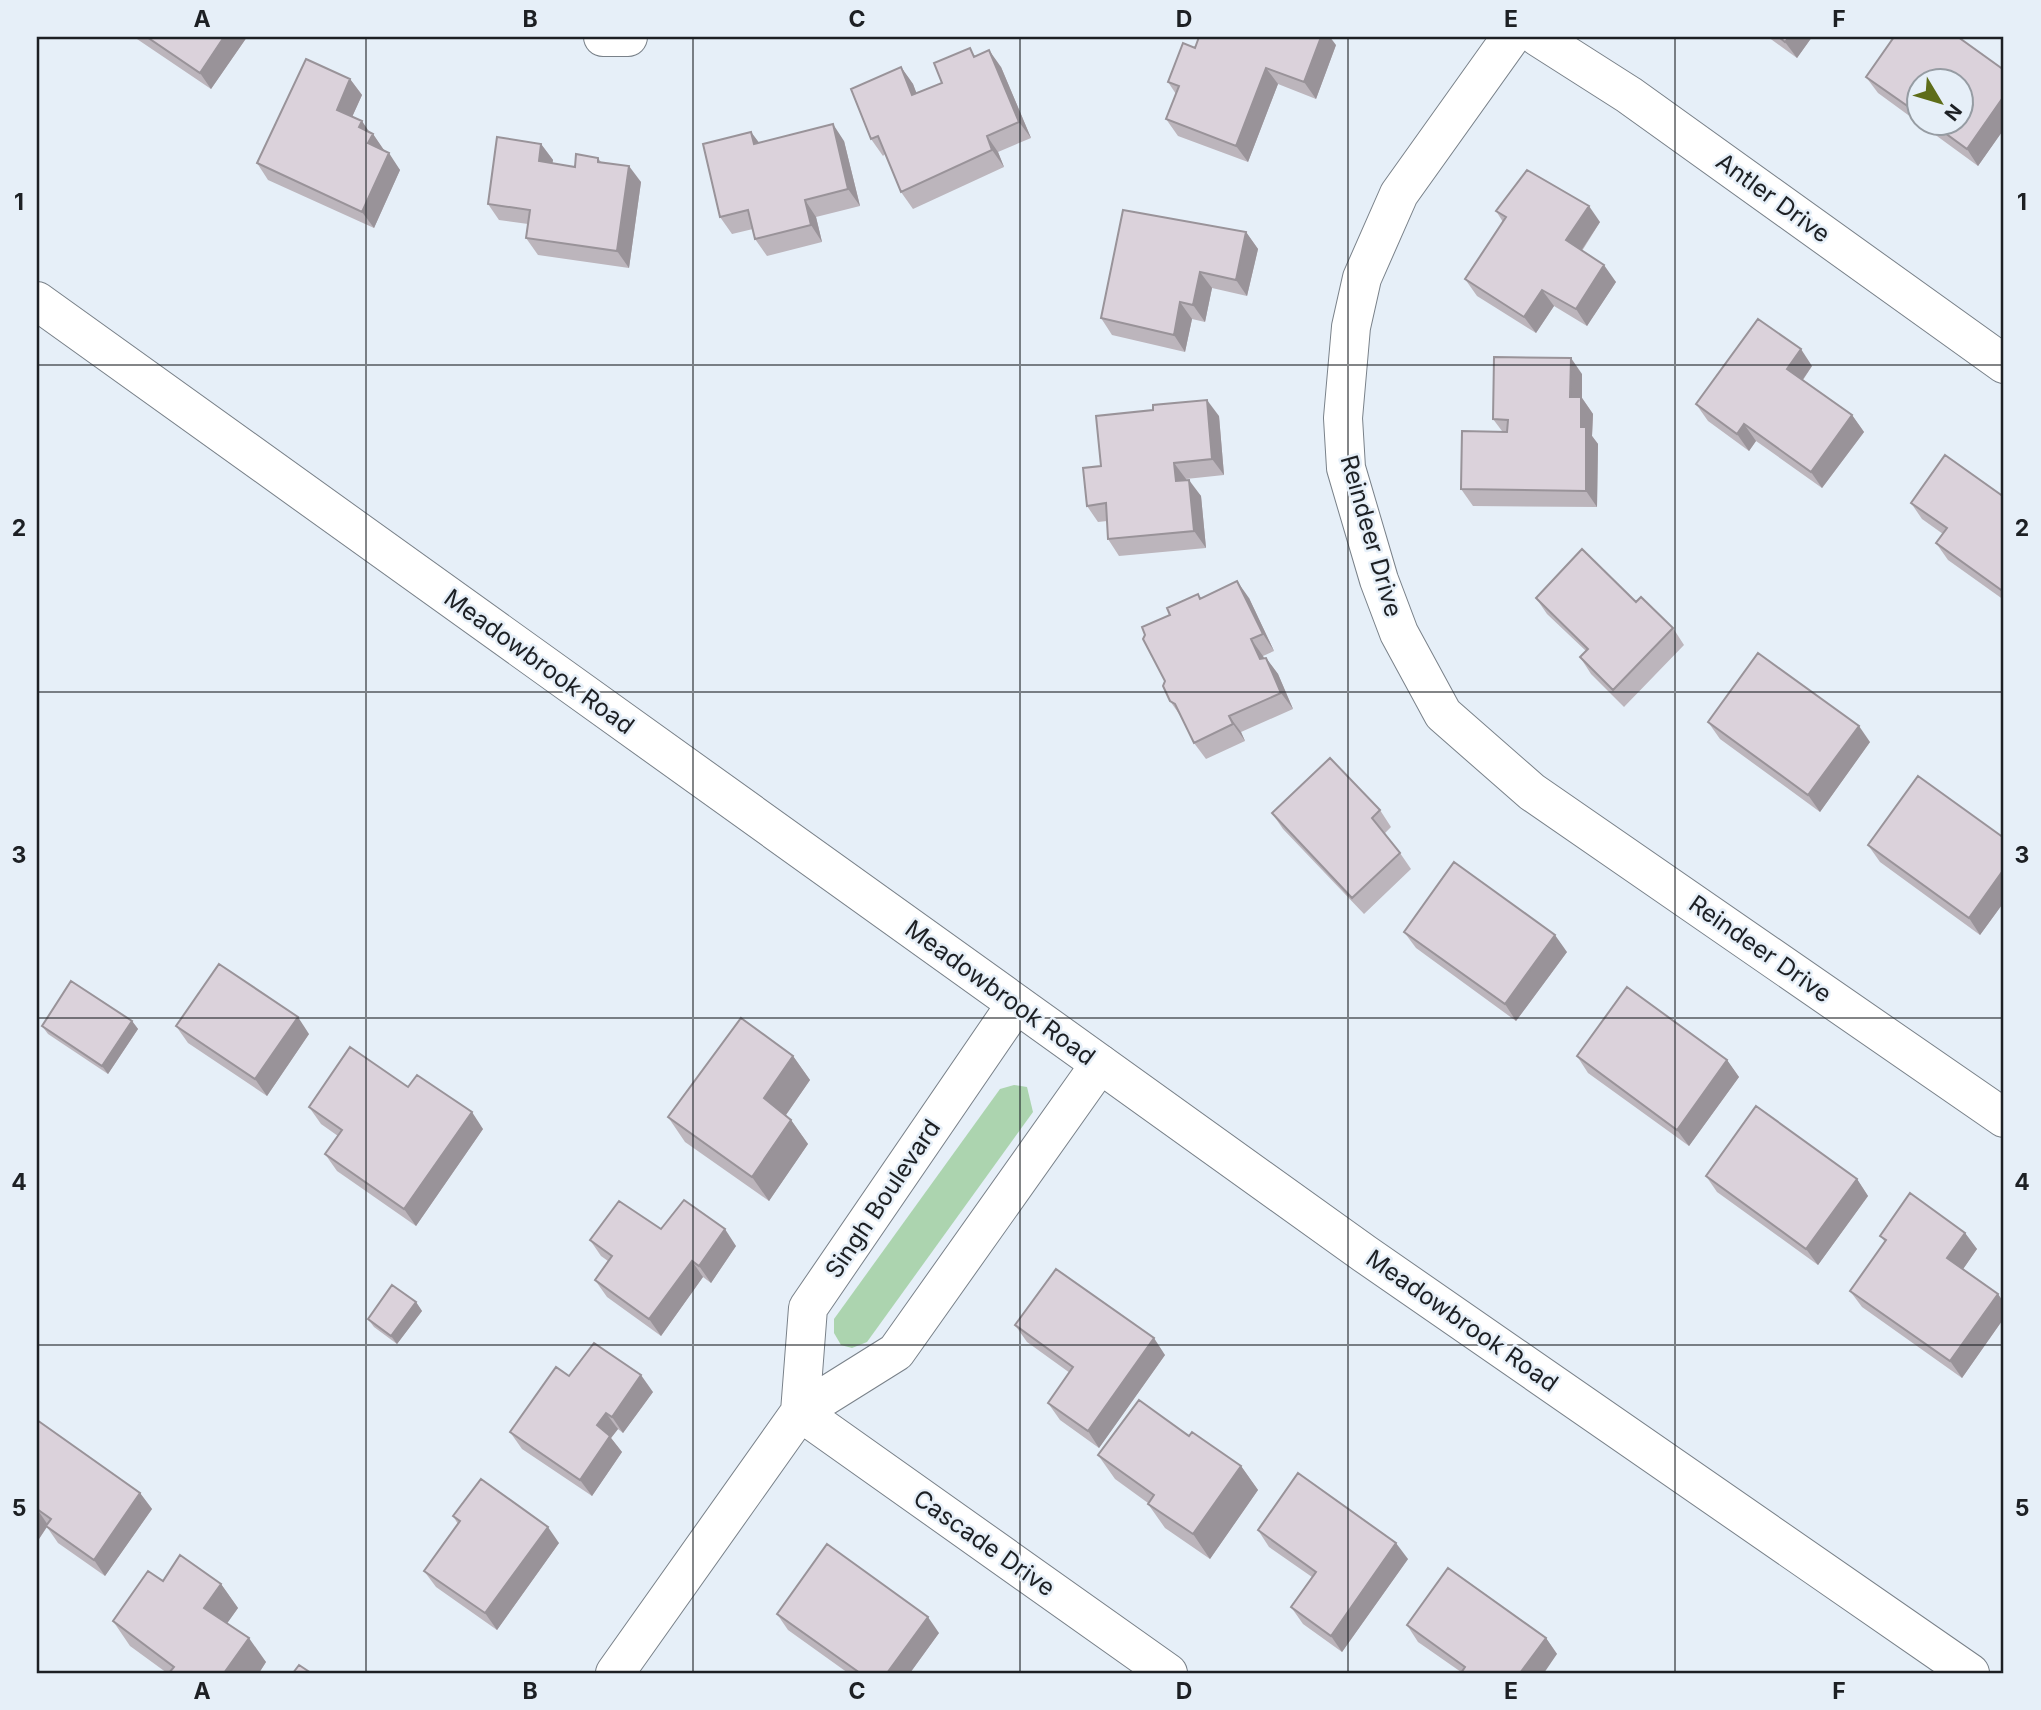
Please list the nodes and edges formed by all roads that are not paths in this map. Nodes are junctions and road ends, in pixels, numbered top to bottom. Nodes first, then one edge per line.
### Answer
1 (603, 37) edge
2 (628, 37) edge
3 (1511, 37) edge
4 (1538, 37) edge
5 (37, 302) edge
6 (2004, 364) edge
7 (1016, 1004) junction
8 (1100, 1065) junction
9 (2004, 1118) edge
10 (800, 1412) junction
11 (615, 1673) edge
12 (1168, 1673) edge
13 (1970, 1673) edge

1 - 2 street
3 - 9 street, Reindeer Drive
4 - 6 street, Antler Drive
5 - 7 street, Meadowbrook Road
7 - 8 street, Meadowbrook Road
7 - 10 street, Singh Boulevard
8 - 10 street
8 - 13 street, Meadowbrook Road
10 - 11 street
10 - 12 street, Cascade Drive

